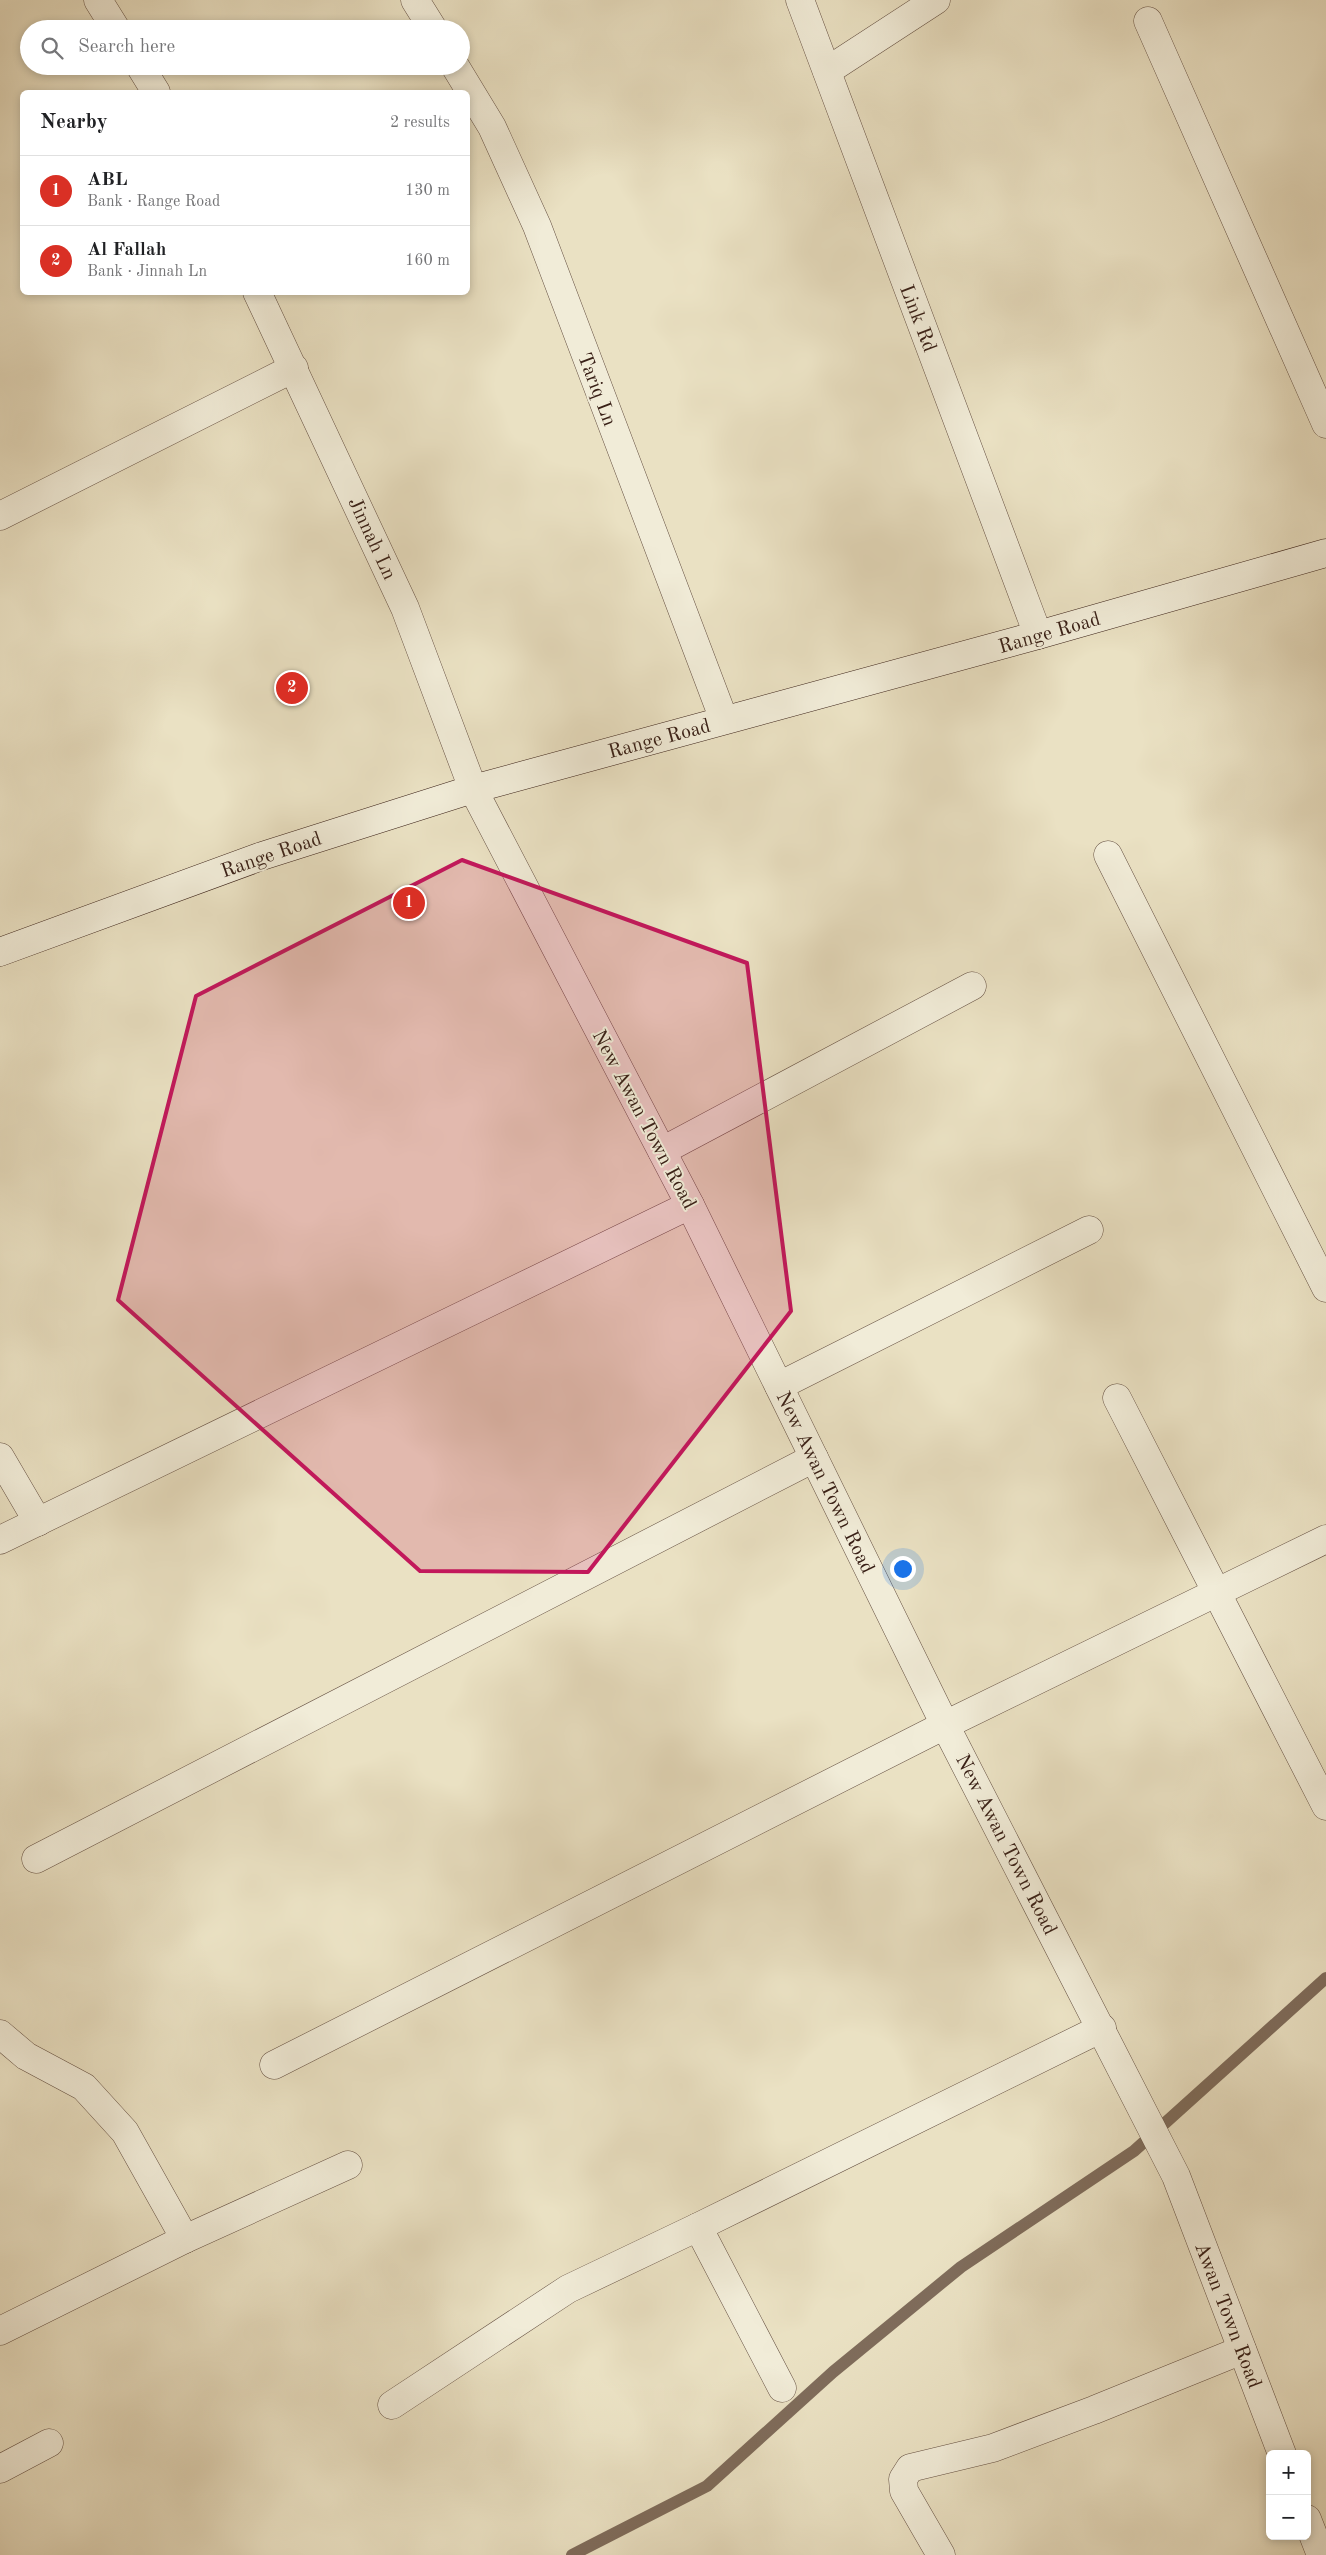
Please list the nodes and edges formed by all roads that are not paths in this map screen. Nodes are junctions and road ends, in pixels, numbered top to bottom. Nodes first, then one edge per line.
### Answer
1 (98, 0) edge
2 (415, 0) edge
3 (800, 0) edge
4 (936, 0) edge
5 (110, 20) edge
6 (427, 20) edge
7 (1148, 21) dead end
8 (827, 71) junction
9 (146, 75) edge
10 (460, 75) edge
11 (155, 90) edge
12 (470, 90) edge
13 (470, 91) edge
14 (258, 295) edge
15 (294, 368) junction
16 (1326, 424) edge
17 (0, 516) edge
18 (1326, 553) edge
19 (1038, 635) junction
20 (724, 720) junction
21 (473, 789) junction
22 (1108, 855) dead end
23 (0, 952) edge
24 (972, 986) dead end
25 (662, 1151) junction
26 (690, 1205) junction
27 (1088, 1230) dead end
28 (1326, 1288) edge
29 (779, 1386) junction
30 (1117, 1398) dead end
31 (0, 1457) edge
32 (814, 1458) junction
33 (38, 1522) junction
34 (0, 1540) edge
35 (1326, 1540) edge
36 (1216, 1593) junction
37 (945, 1725) junction
38 (1326, 1806) edge
39 (36, 1859) dead end
40 (1102, 2028) junction
41 (0, 2034) edge
42 (274, 2065) dead end
43 (348, 2165) dead end
44 (1176, 2176) joint
45 (698, 2227) junction
46 (185, 2238) junction
47 (0, 2331) edge
48 (1242, 2350) junction
49 (782, 2388) dead end
50 (392, 2404) dead end
51 (49, 2443) dead end
52 (1280, 2450) edge
53 (0, 2469) edge
54 (1311, 2529) edge
55 (941, 2555) edge
56 (1321, 2555) edge

1 - 5 street
2 - 6 street
3 - 8 street, Link Rd
4 - 8 street
7 - 16 street
8 - 19 street, Link Rd
9 - 11 street
10 - 12 street, Tariq Ln
13 - 20 street, Tariq Ln
14 - 15 street, Jinnah Ln
15 - 17 street
15 - 21 street, Jinnah Ln
18 - 19 street, Range Road
19 - 20 street, Range Road
20 - 21 street, Range Road
21 - 23 street, Range Road
21 - 25 street, New Awan Town Road
22 - 28 street
24 - 25 street
25 - 26 street, New Awan Town Road
26 - 29 street, New Awan Town Road
26 - 33 street
27 - 29 street
29 - 32 street, New Awan Town Road
30 - 36 street
31 - 33 street
32 - 37 street, New Awan Town Road
32 - 39 street
33 - 34 street
35 - 36 street
36 - 37 street
36 - 38 street
37 - 40 street, New Awan Town Road
37 - 42 street
40 - 44 street, New Awan Town Road
40 - 45 street
41 - 46 street
43 - 46 street
44 - 48 street, Awan Town Road
45 - 49 street
45 - 50 street
46 - 47 street
48 - 52 street, Awan Town Road
48 - 55 street
51 - 53 street
54 - 56 street

